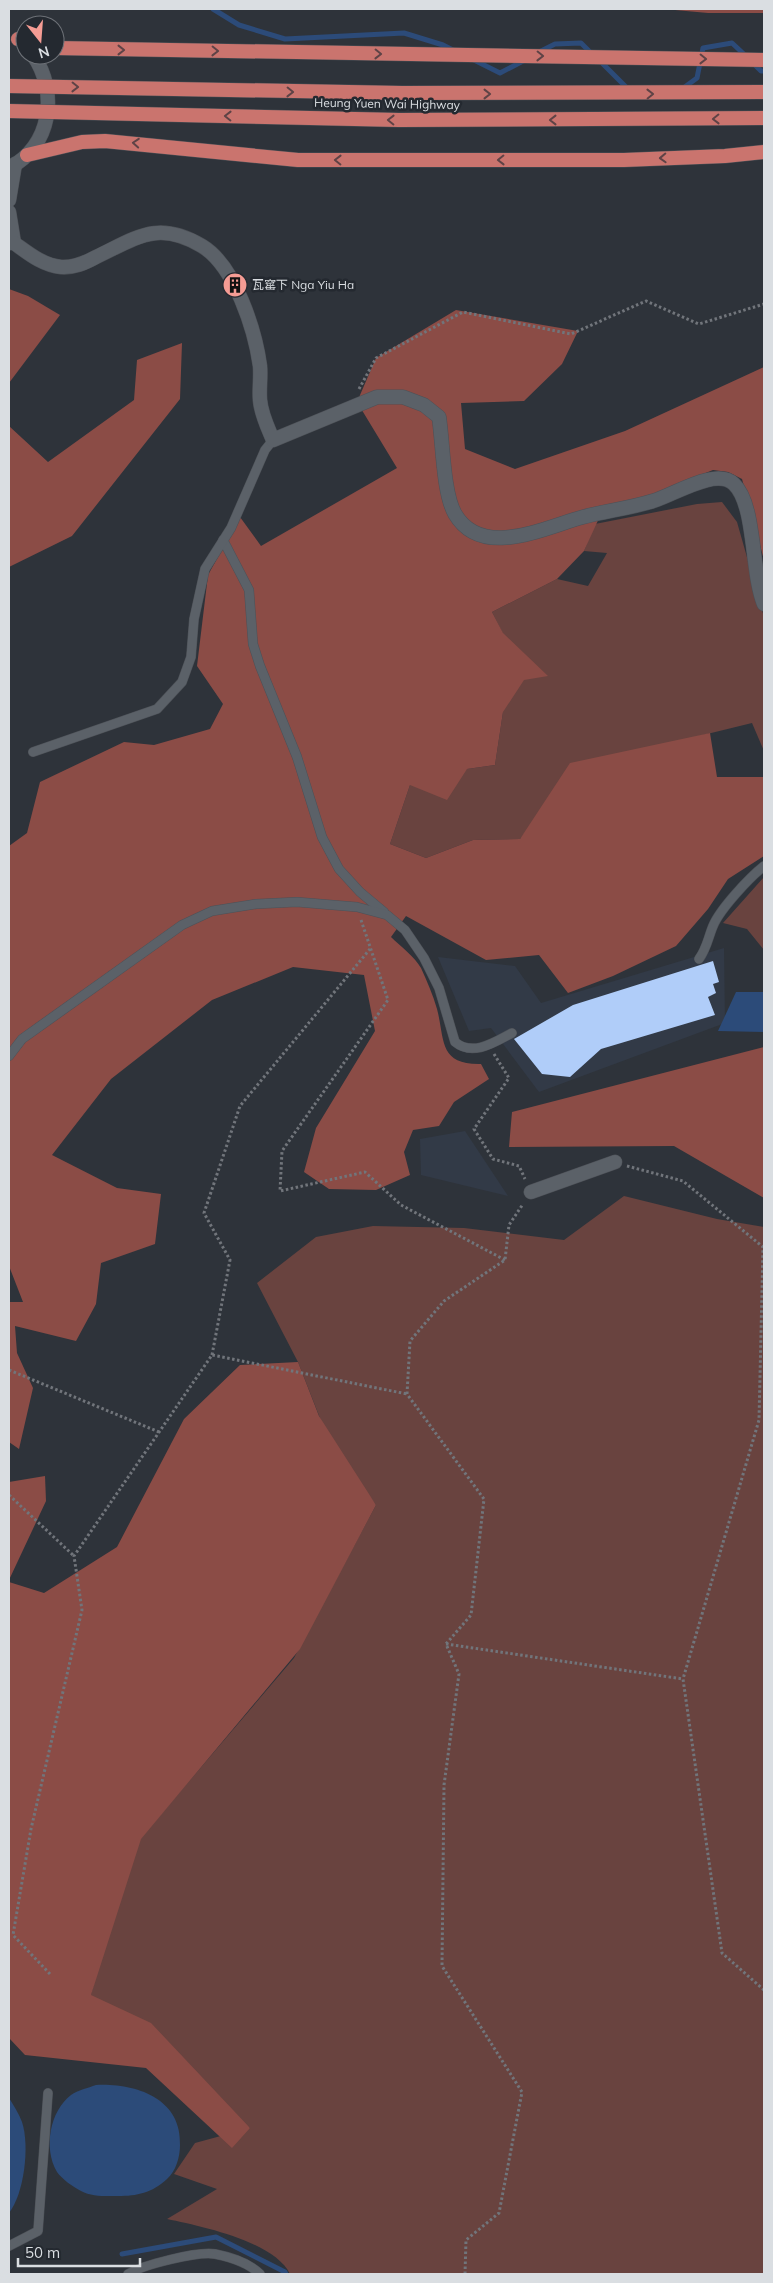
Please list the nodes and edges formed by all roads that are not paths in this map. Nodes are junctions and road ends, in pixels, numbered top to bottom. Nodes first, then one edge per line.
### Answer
1 (65, 48) edge
2 (764, 60) edge
3 (38, 65) edge
4 (9, 86) edge
5 (764, 92) edge
6 (9, 111) edge
7 (764, 118) edge
8 (764, 152) edge
9 (26, 155) junction
10 (12, 166) edge
11 (9, 200) edge
12 (9, 212) edge
13 (11, 243) edge
14 (273, 440) junction
15 (223, 540) junction
16 (764, 604) edge
17 (33, 752) dead end
18 (764, 866) edge
19 (387, 915) junction
20 (699, 959) dead end
21 (512, 1033) dead end
22 (9, 1056) edge
23 (615, 1162) road end
24 (531, 1192) road end
25 (48, 2094) dead end
26 (9, 2246) edge
27 (128, 2274) edge
28 (260, 2274) edge

1 -> 2 highway
3 - 9 street
4 -> 5 highway, Heung Yuen Wai Highway, bridge
7 -> 6 highway, Heung Yuen Wai Highway, bridge
8 -> 9 highway
9 - 10 street
10 - 11 street
12 - 13 street
13 - 14 street
14 - 15 lane
14 - 16 street
15 - 17 lane
15 - 19 lane
18 - 20 lane
19 - 21 lane
19 - 22 lane
23 - 24 street
25 - 26 lane
27 - 28 lane

